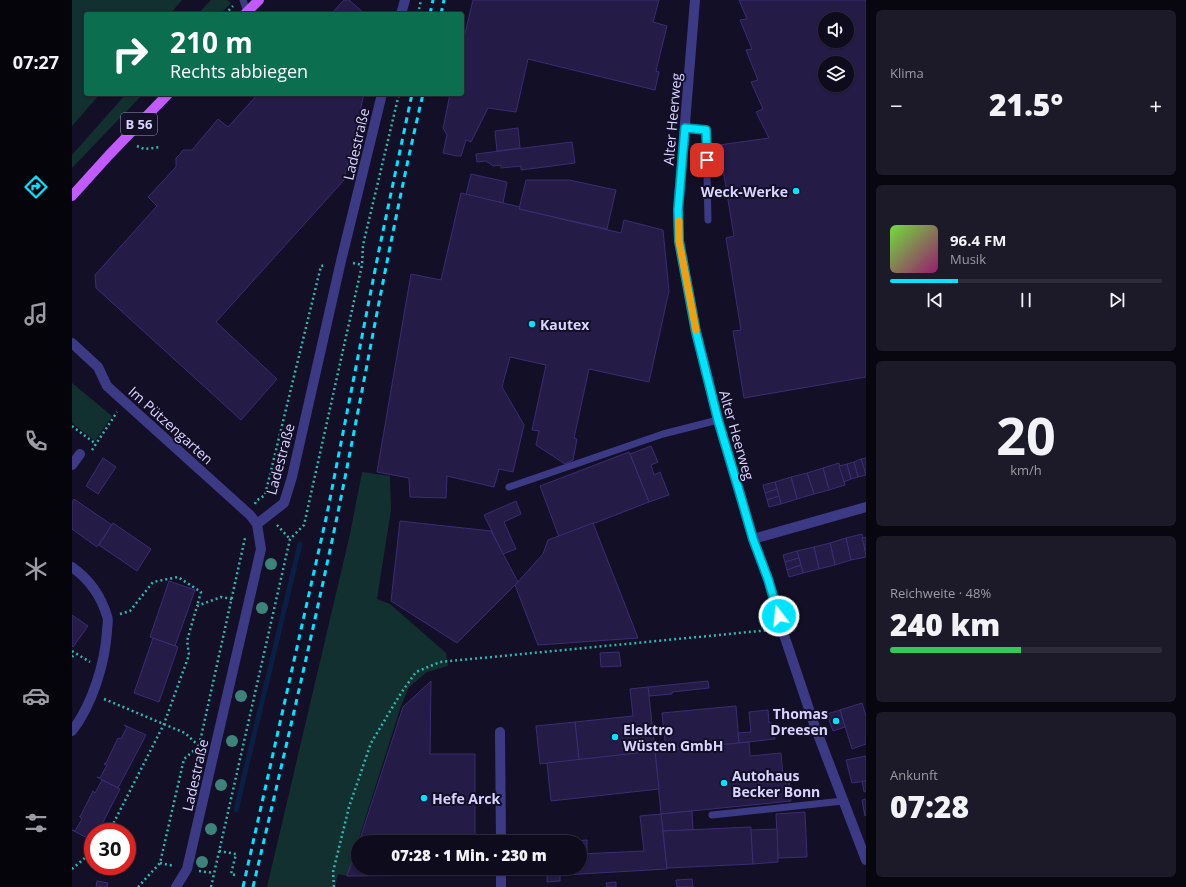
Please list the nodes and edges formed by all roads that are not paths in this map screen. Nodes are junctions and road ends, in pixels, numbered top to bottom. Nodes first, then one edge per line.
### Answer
1 (243, 0) edge
2 (259, 0) edge
3 (405, 0) edge
4 (695, 0) edge
5 (246, 12) edge
6 (247, 12) edge
7 (402, 12) edge
8 (166, 96) edge
9 (382, 96) edge
10 (685, 128) junction
11 (72, 196) edge
12 (708, 220) dead end
13 (72, 343) edge
14 (718, 420) junction
15 (80, 454) road end
16 (72, 465) edge
17 (509, 487) dead end
18 (866, 507) edge
19 (257, 524) junction
20 (753, 539) junction
21 (72, 567) edge
22 (72, 731) edge
23 (500, 732) dead end
24 (843, 801) junction
25 (712, 815) dead end
26 (501, 835) edge
27 (866, 860) edge
28 (501, 875) edge
29 (178, 887) edge
30 (501, 887) edge

1 - 5 lane
2 - 6 main road
3 - 7 street
4 - 10 street, Alter Heerweg
8 - 11 main road, B 56
9 - 19 street, Ladestraße
10 - 12 lane
10 - 14 street, Alter Heerweg
13 - 19 street, Im Pützengarten
14 - 17 lane
14 - 20 street, Alter Heerweg
15 - 16 street
18 - 20 street
19 - 29 street, Ladestraße
20 - 24 street, Alter Heerweg
21 - 22 street
23 - 26 street
24 - 25 lane
24 - 27 street, Alter Heerweg
28 - 30 street

